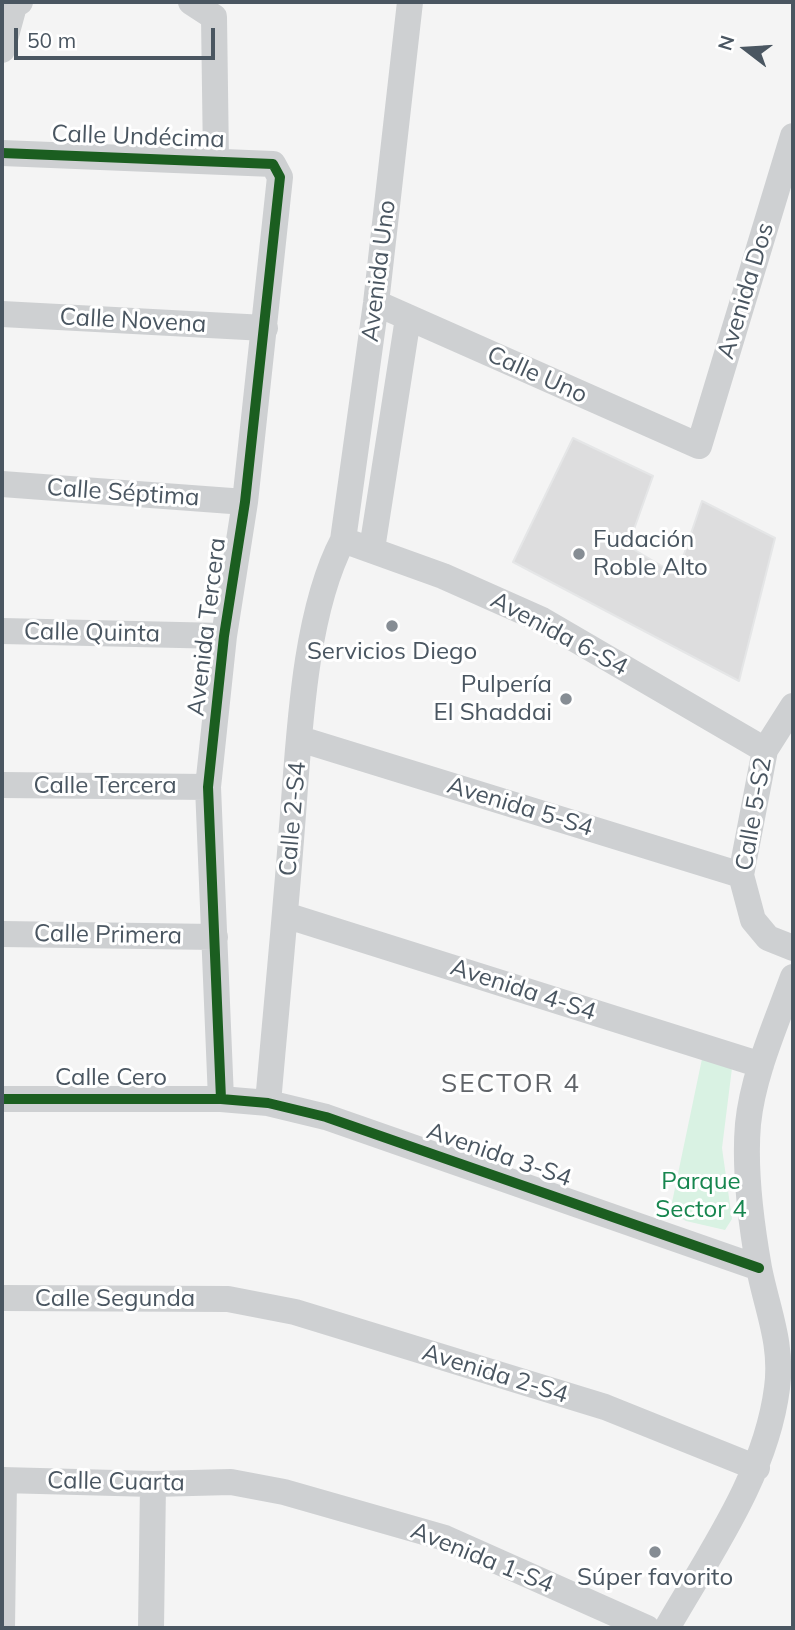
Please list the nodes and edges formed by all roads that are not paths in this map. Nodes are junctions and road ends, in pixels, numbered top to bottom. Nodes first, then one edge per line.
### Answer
1 (410, 2) edge
2 (17, 4) edge
3 (197, 5) edge
4 (2, 50) edge
5 (793, 136) edge
6 (2, 153) edge
7 (216, 160) junction
8 (273, 164) joint
9 (376, 303) junction
10 (2, 314) edge
11 (408, 318) junction
12 (265, 328) junction
13 (699, 446) joint
14 (2, 484) edge
15 (245, 502) junction
16 (343, 540) junction
17 (372, 549) junction
18 (2, 631) edge
19 (224, 636) junction
20 (793, 706) edge
21 (300, 739) junction
22 (765, 750) junction
23 (2, 785) edge
24 (208, 787) junction
25 (740, 875) junction
26 (285, 915) junction
27 (2, 933) edge
28 (215, 937) junction
29 (793, 948) edge
30 (793, 977) edge
31 (761, 1065) junction
32 (2, 1099) edge
33 (221, 1099) junction
34 (268, 1103) junction
35 (759, 1268) junction
36 (2, 1298) edge
37 (228, 1299) joint
38 (757, 1468) junction
39 (3, 1480) edge
40 (231, 1482) joint
41 (153, 1484) junction
42 (2, 1628) edge
43 (151, 1628) edge
44 (647, 1628) edge
45 (667, 1628) edge

1 - 9 street, Avenida Uno
2 - 4 street
3 - 7 street
5 - 13 street, Avenida Dos
6 - 7 street, Calle Undécima
7 - 8 street, Calle Undécima
8 - 12 street, Avenida Tercera
9 - 11 street, Calle Uno
9 - 16 street, Avenida Uno
10 - 12 street, Calle Novena
11 - 13 street, Calle Uno
11 - 17 street, Avenida Uno
12 - 15 street, Avenida Tercera
14 - 15 street, Calle Séptima
15 - 19 street, Avenida Tercera
16 - 17 street, Avenida 6-S4
16 - 21 street, Calle 2-S4
17 - 22 street, Avenida 6-S4
18 - 19 street, Calle Quinta
19 - 24 street, Avenida Tercera
20 - 22 street, Calle 5-S2
21 - 25 street, Avenida 5-S4
21 - 26 street, Calle 2-S4
22 - 25 street, Calle 5-S2
23 - 24 street, Calle Tercera
24 - 28 street, Avenida Tercera
25 - 29 street, Calle 5-S2
26 - 31 street, Avenida 4-S4
26 - 34 street, Calle 2-S4
27 - 28 street, Calle Primera
28 - 33 street, Avenida Tercera
30 - 31 street
31 - 35 street
32 - 33 street, Calle Cero
33 - 34 street, Avenida 3-S4
34 - 35 street, Avenida 3-S4
35 - 38 street
36 - 37 street, Calle Segunda
37 - 38 street, Avenida 2-S4
38 - 45 street
39 - 41 street, Calle Cuarta
39 - 42 street
40 - 41 street, Calle Cuarta
40 - 44 street, Avenida 1-S4
41 - 43 street

